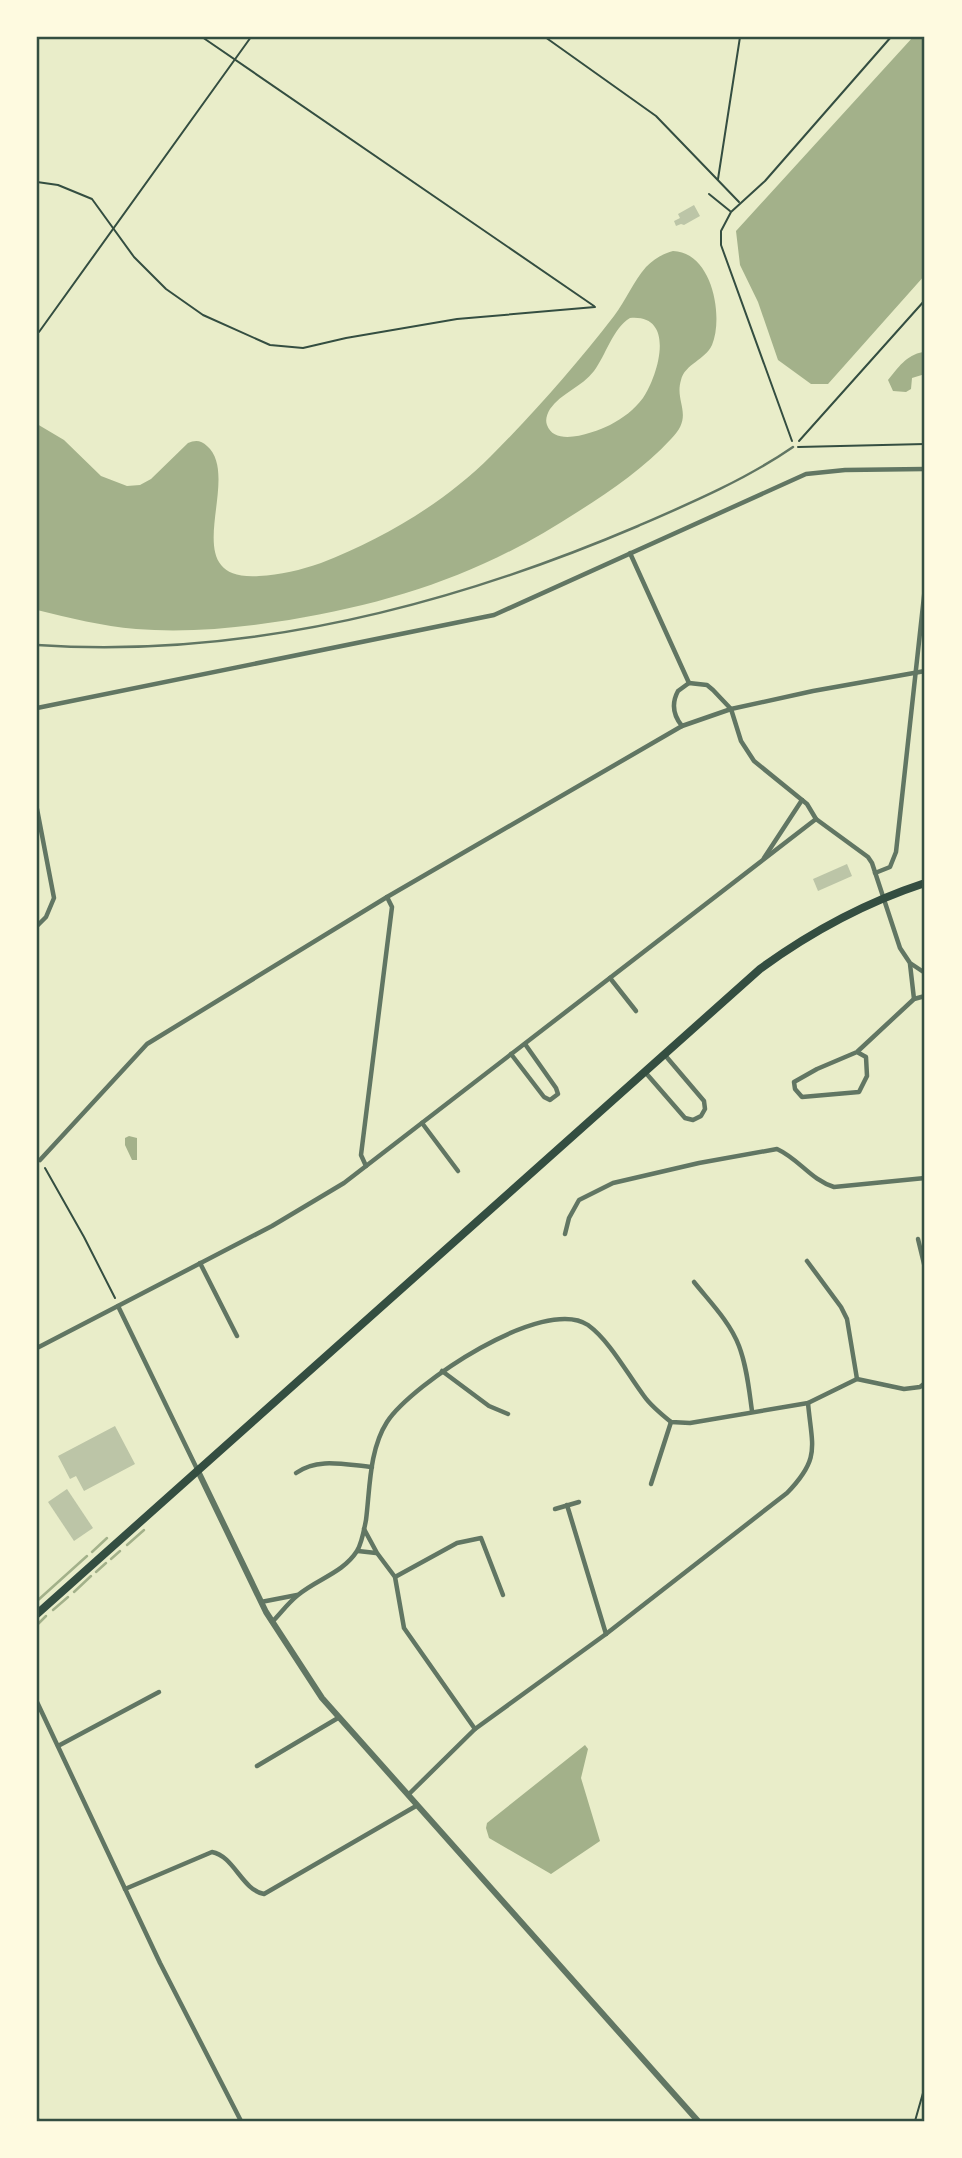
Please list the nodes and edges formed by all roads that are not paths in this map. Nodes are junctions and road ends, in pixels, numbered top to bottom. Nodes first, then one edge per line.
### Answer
1 (793, 447) road end
2 (925, 469) edge
3 (630, 553) junction
4 (925, 587) edge
5 (37, 645) edge
6 (925, 671) edge
7 (915, 674) junction
8 (689, 683) junction
9 (37, 708) edge
10 (731, 709) junction
11 (682, 726) junction
12 (802, 800) junction
13 (37, 809) edge
14 (816, 820) junction
15 (762, 862) junction
16 (876, 873) junction
17 (925, 883) edge
18 (387, 897) junction
19 (883, 897) junction
20 (37, 926) edge
21 (910, 963) junction
22 (925, 973) edge
23 (610, 978) junction
24 (925, 996) edge
25 (914, 999) junction
26 (636, 1011) dead end
27 (525, 1044) junction
28 (857, 1052) junction
29 (511, 1054) junction
30 (664, 1054) junction
31 (645, 1071) junction
32 (422, 1123) junction
33 (40, 1160) road end
34 (366, 1166) junction
35 (458, 1171) dead end
36 (925, 1178) edge
37 (565, 1234) dead end
38 (918, 1240) dead end
39 (807, 1261) dead end
40 (200, 1263) junction
41 (925, 1268) edge
42 (694, 1282) dead end
43 (118, 1306) junction
44 (237, 1336) dead end
45 (37, 1348) edge
46 (442, 1371) junction
47 (857, 1379) junction
48 (925, 1384) edge
49 (808, 1403) junction
50 (752, 1411) junction
51 (508, 1414) dead end
52 (671, 1422) junction
53 (372, 1467) junction
54 (197, 1469) junction
55 (296, 1473) dead end
56 (651, 1484) dead end
57 (579, 1502) dead end
58 (567, 1506) junction
59 (555, 1509) dead end
60 (364, 1529) junction
61 (358, 1551) junction
62 (377, 1553) junction
63 (395, 1577) junction
64 (298, 1595) junction
65 (503, 1595) dead end
66 (260, 1602) junction
67 (37, 1614) edge
68 (272, 1622) junction
69 (606, 1634) junction
70 (159, 1692) dead end
71 (37, 1702) edge
72 (338, 1718) junction
73 (475, 1729) junction
74 (58, 1746) junction
75 (257, 1766) dead end
76 (407, 1796) junction
77 (416, 1806) junction
78 (125, 1889) junction
79 (241, 2121) edge
80 (698, 2121) edge

1 - 5 lane
2 - 3 street
3 - 8 street
3 - 9 street
4 - 7 street
6 - 7 street
7 - 10 street
7 - 16 street
8 - 10 street
8 - 11 street
10 - 11 street
10 - 12 street
11 - 18 street
12 - 14 street
12 - 15 street
13 - 20 street
14 - 15 street
14 - 16 street
15 - 23 street
16 - 19 street
17 - 19 main road
18 - 33 street
18 - 34 street
19 - 21 street
19 - 30 main road
21 - 22 street
21 - 25 street
23 - 26 street
23 - 27 street
24 - 25 street
25 - 28 street
27 - 29 street
27 - 29 street
28 - 28 street
29 - 32 street
30 - 31 main road
30 - 31 street
31 - 54 main road
32 - 34 street
32 - 35 street
34 - 40 street
36 - 37 street
38 - 41 street
39 - 47 street
40 - 43 street
40 - 44 street
42 - 50 street
43 - 45 street
43 - 54 street
46 - 51 street
46 - 52 street
46 - 53 street
47 - 48 street
47 - 49 street
49 - 50 street
49 - 69 street
50 - 52 street
52 - 56 street
53 - 55 street
53 - 60 street
54 - 66 street
54 - 67 main road
57 - 58 street
58 - 59 street
58 - 69 street
60 - 61 street
60 - 62 street
61 - 62 street
61 - 64 street
62 - 63 street
63 - 65 street
63 - 73 street
64 - 66 street
64 - 68 street
66 - 68 street
68 - 72 street
69 - 73 street
70 - 74 street
71 - 74 street
72 - 75 street
72 - 76 street
73 - 76 street
74 - 78 street
76 - 77 street
77 - 78 street
77 - 80 street
78 - 79 street

